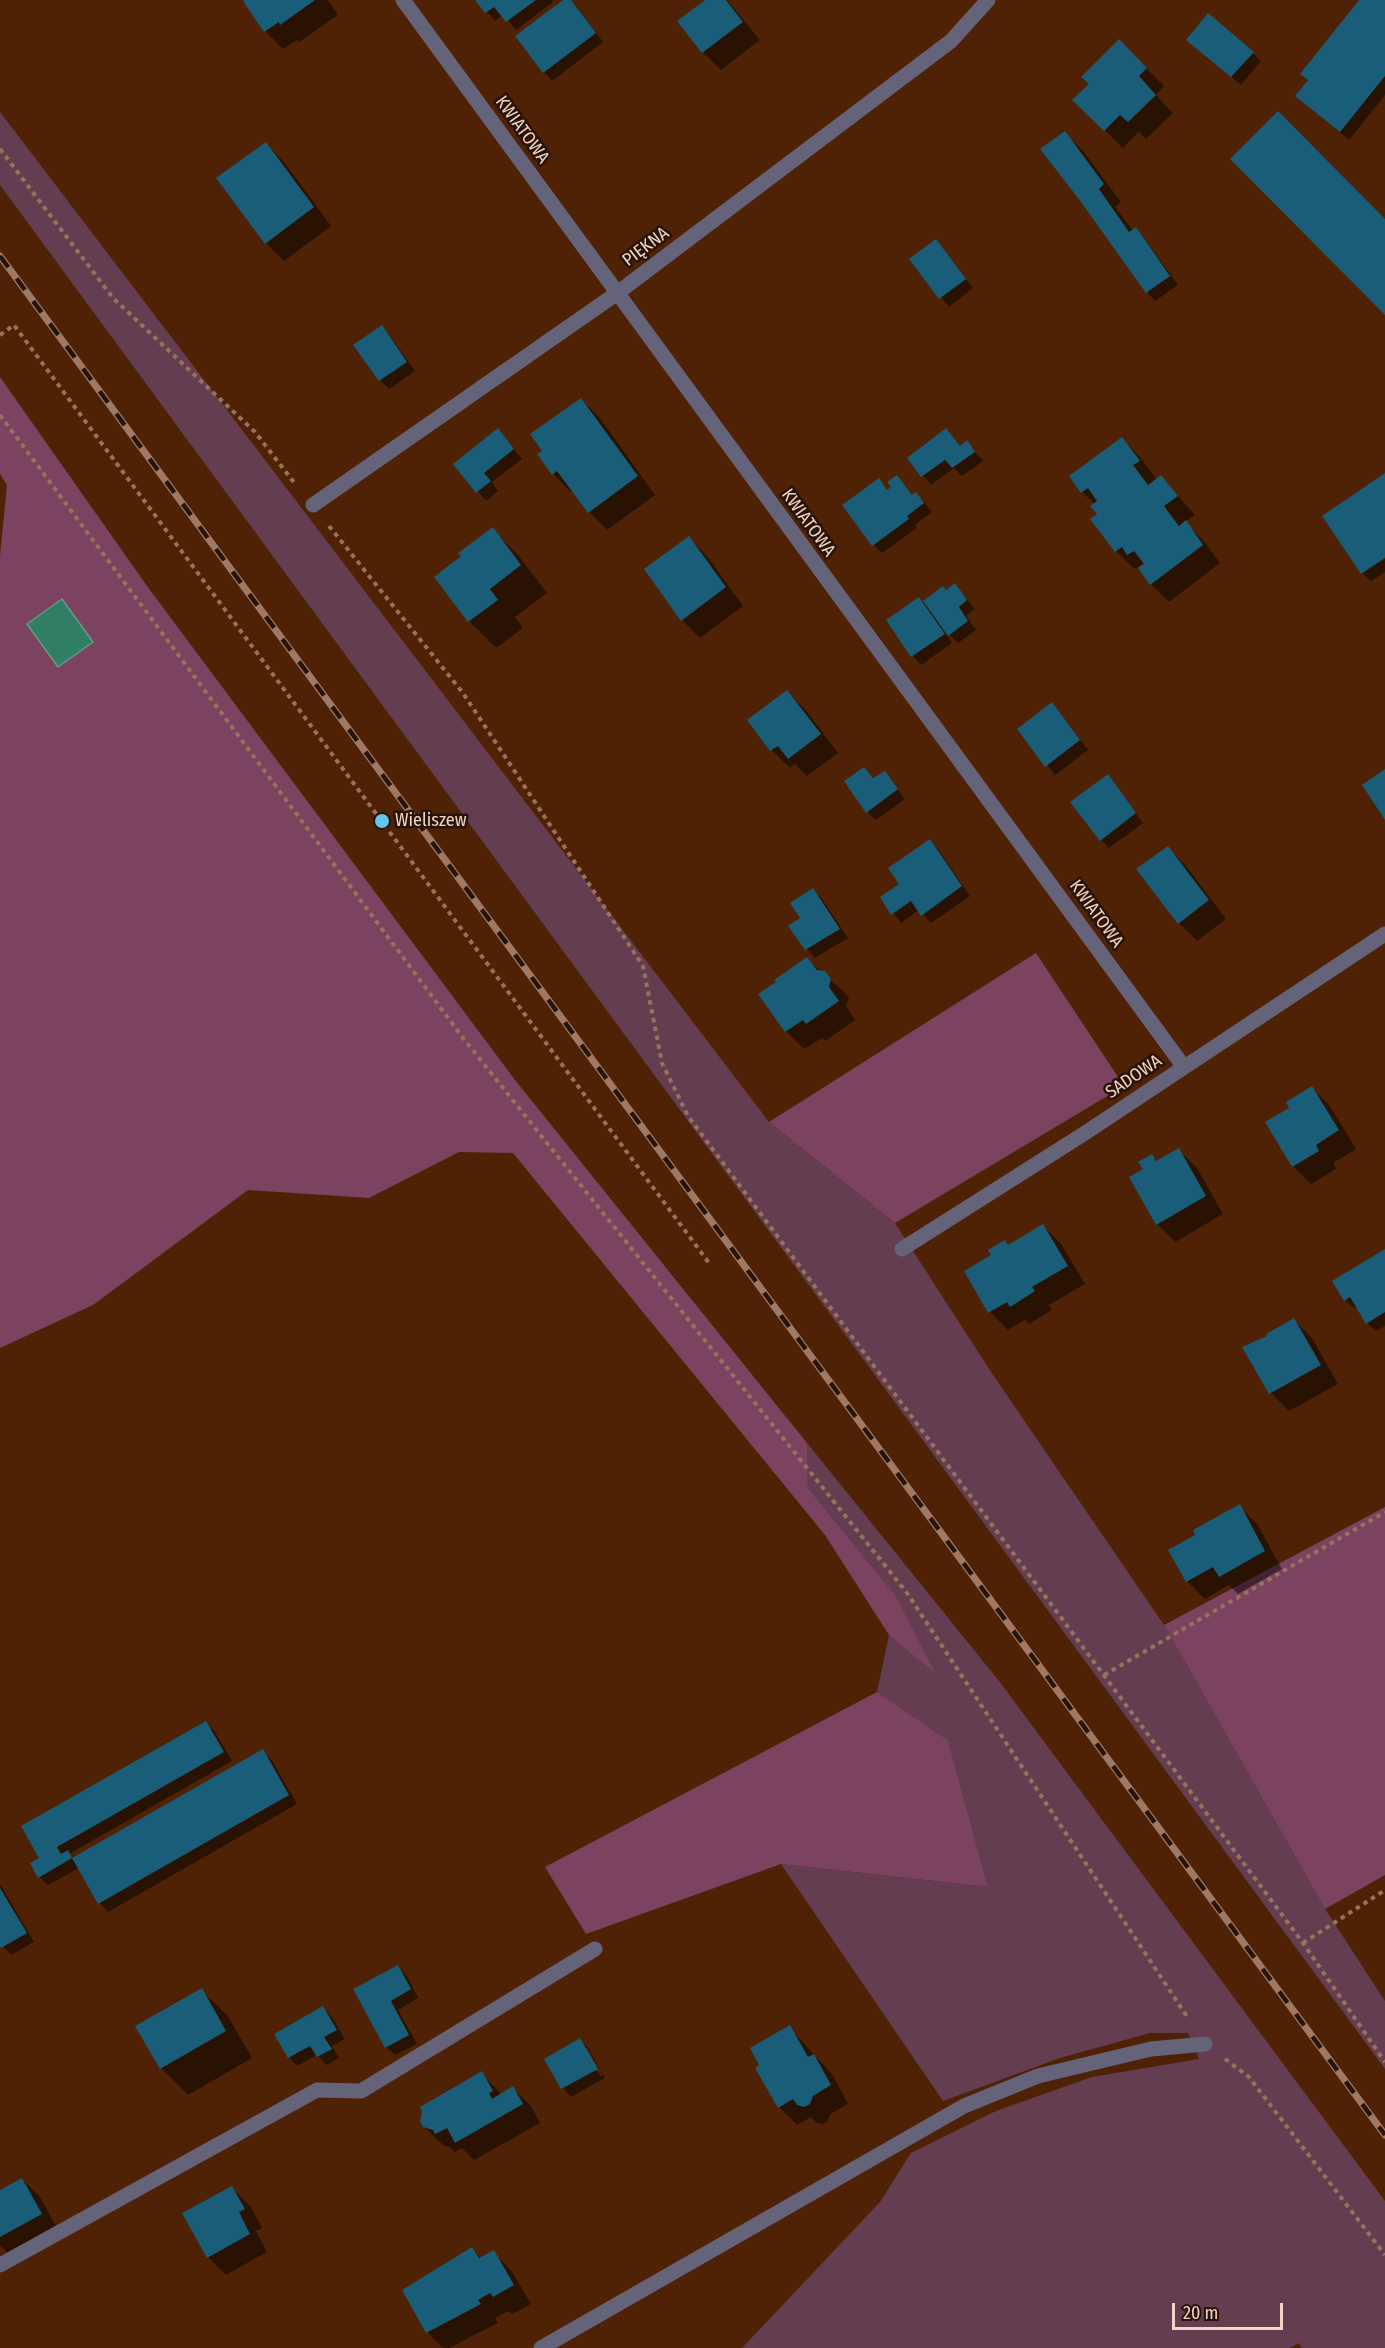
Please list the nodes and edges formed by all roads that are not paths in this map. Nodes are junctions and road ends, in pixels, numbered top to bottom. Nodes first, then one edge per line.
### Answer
1 (403, 0) edge
2 (988, 0) edge
3 (616, 294) junction
4 (313, 505) road end
5 (1385, 934) edge
6 (1184, 1067) junction
7 (902, 1249) dead end
8 (595, 1949) dead end
9 (1205, 2044) road end
10 (0, 2265) edge
11 (541, 2348) edge

1 - 3 street, KWIATOWA
2 - 3 street, PIĘKNA
3 - 4 street, PIĘKNA
3 - 6 street, KWIATOWA
5 - 6 street, SADOWA
6 - 7 street, SADOWA
8 - 10 street
9 - 11 street

